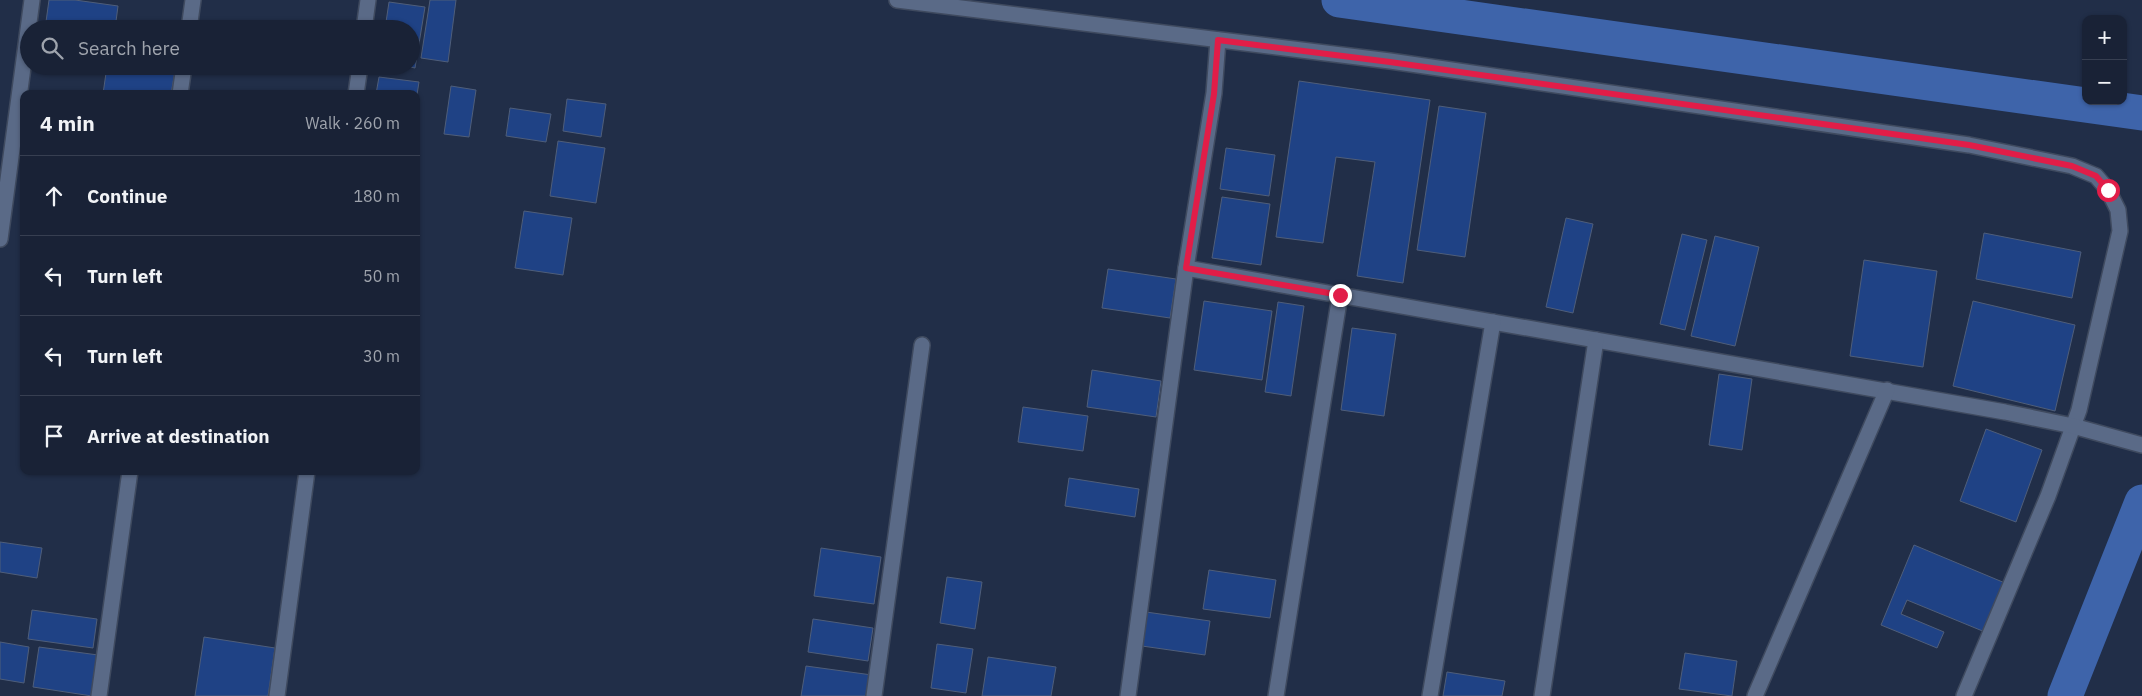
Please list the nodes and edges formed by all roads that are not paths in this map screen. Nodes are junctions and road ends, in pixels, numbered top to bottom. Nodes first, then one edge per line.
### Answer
1 (32, 0) edge
2 (193, 0) edge
3 (368, 0) edge
4 (897, 0) edge
5 (29, 20) edge
6 (190, 20) edge
7 (365, 20) edge
8 (1218, 40) junction
9 (22, 75) edge
10 (183, 75) edge
11 (359, 75) edge
12 (181, 90) edge
13 (357, 90) edge
14 (0, 239) edge
15 (1186, 268) junction
16 (1340, 295) junction
17 (1493, 322) junction
18 (1596, 340) junction
19 (922, 345) dead end
20 (1887, 390) junction
21 (2073, 426) junction
22 (2141, 445) edge
23 (129, 475) edge
24 (306, 475) edge
25 (99, 696) edge
26 (278, 696) edge
27 (874, 696) edge
28 (1128, 696) edge
29 (1276, 696) edge
30 (1430, 696) edge
31 (1542, 696) edge
32 (1756, 696) edge
33 (1964, 696) edge

1 - 5 street
2 - 6 street
3 - 7 street
4 - 8 street
8 - 15 street
8 - 21 street
9 - 14 street
10 - 12 street
11 - 13 street
15 - 16 street
15 - 28 street
16 - 17 street
16 - 29 street
17 - 18 street
17 - 30 street
18 - 20 street
18 - 31 street
19 - 27 street
20 - 21 street
20 - 32 street
21 - 22 street
21 - 33 street
23 - 25 street
24 - 26 street

